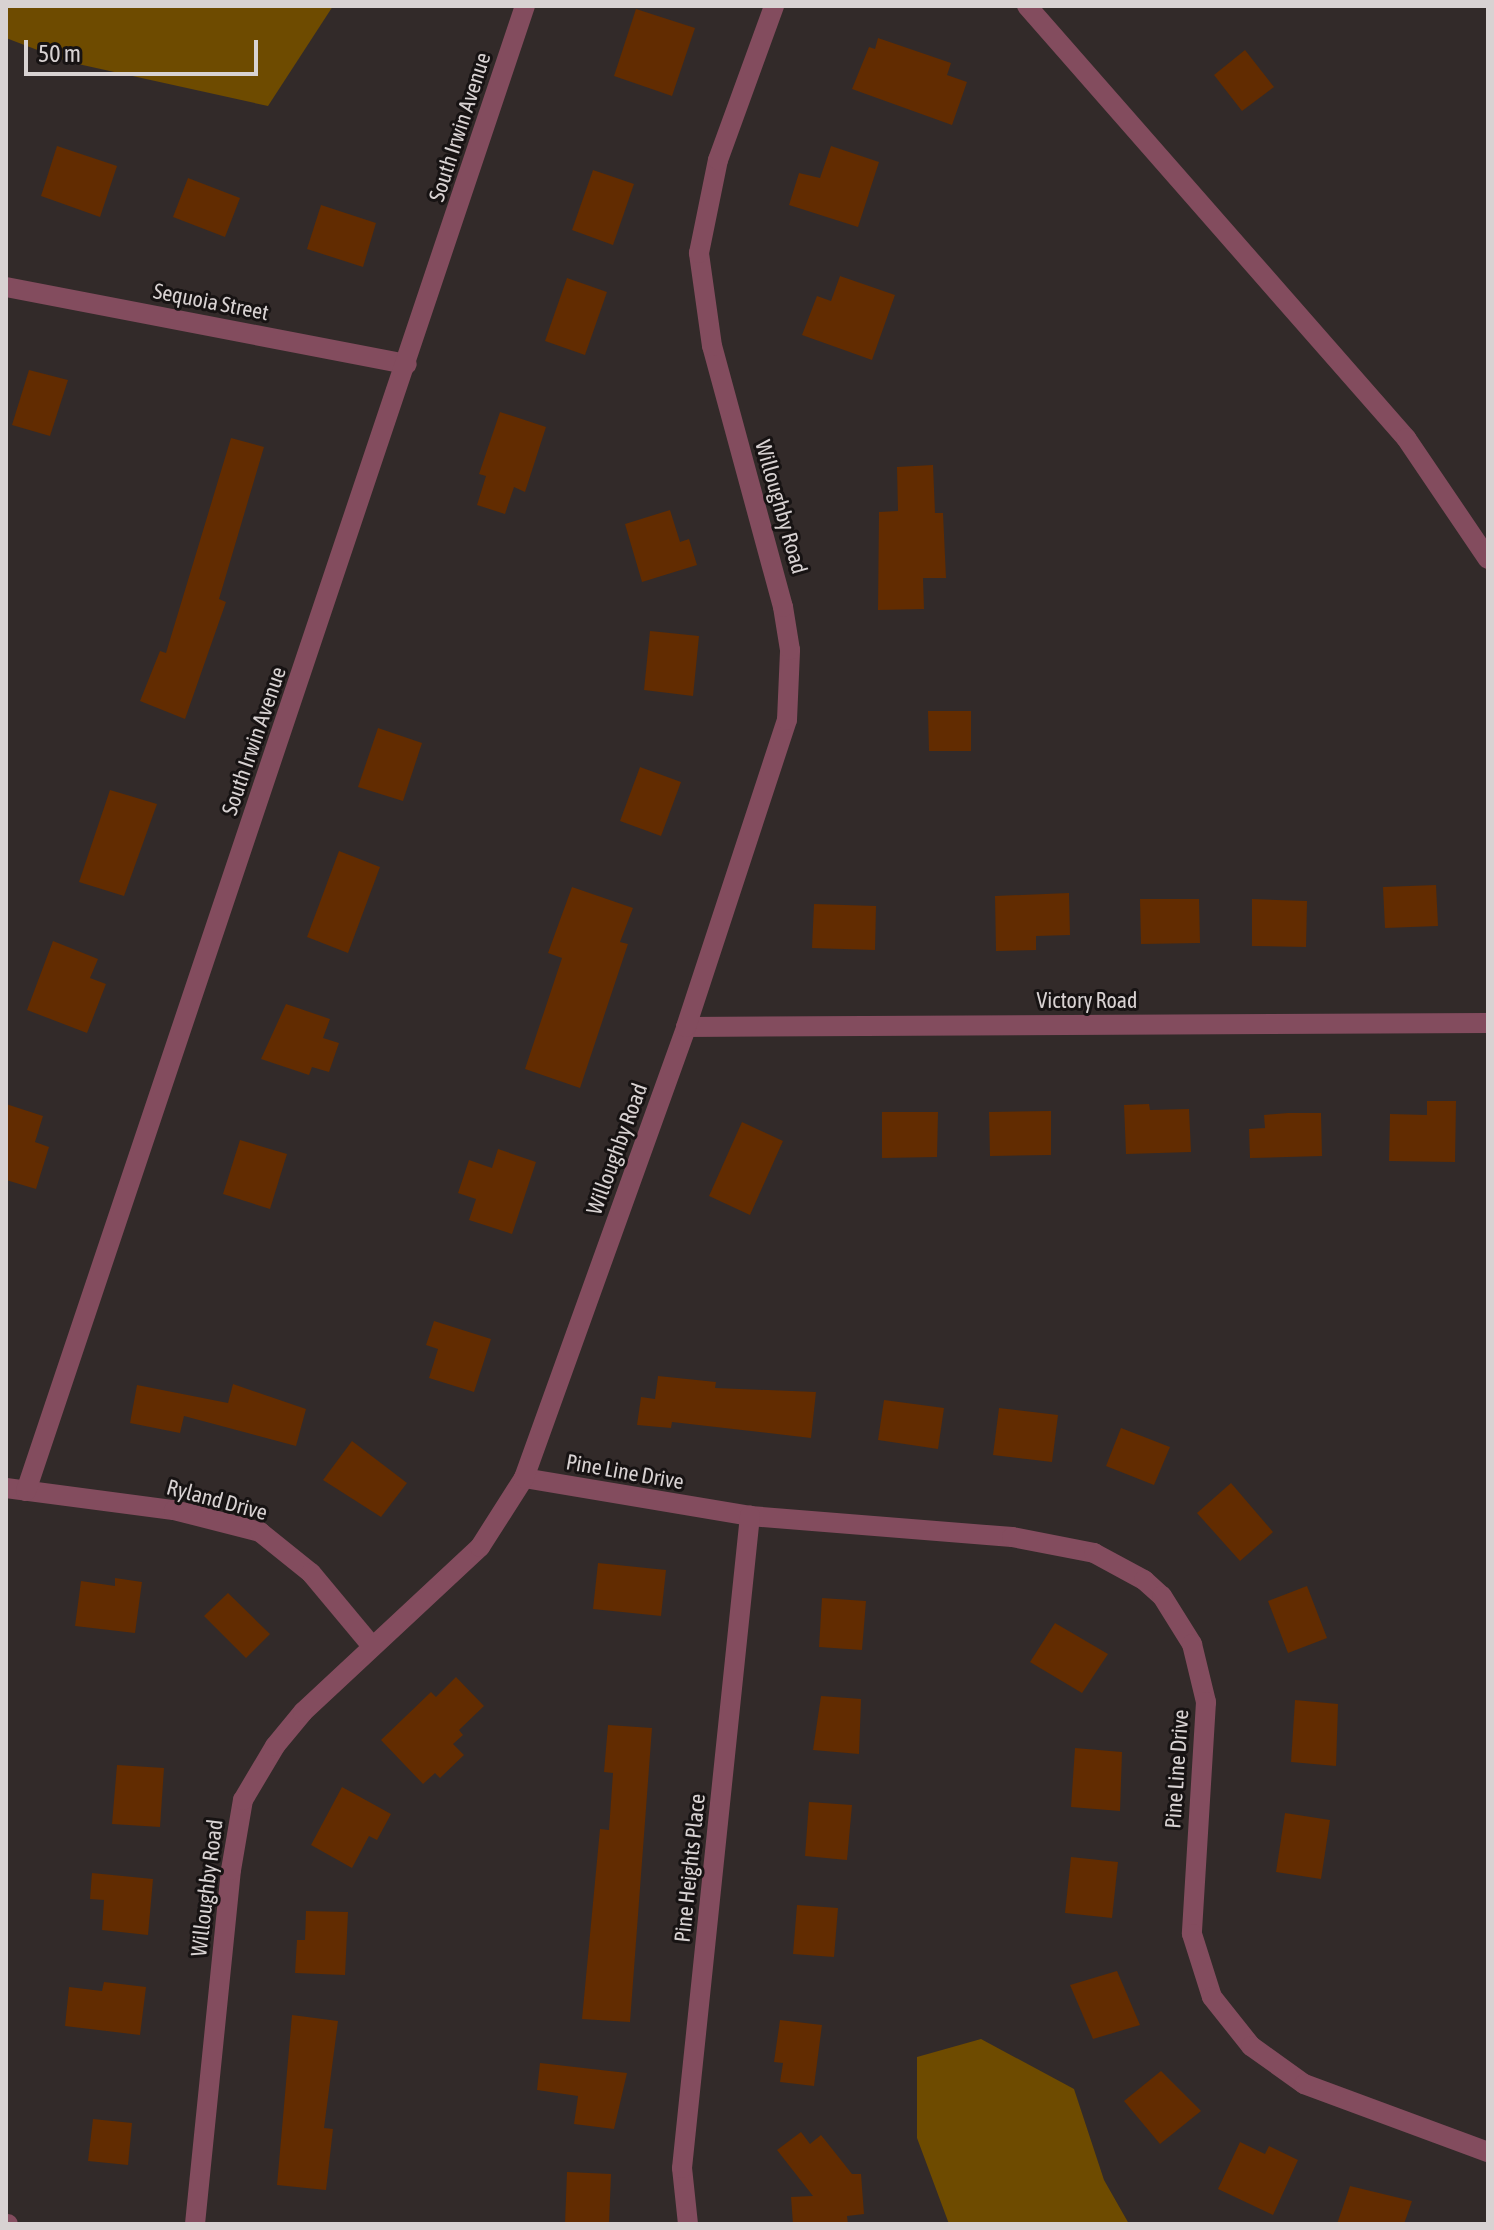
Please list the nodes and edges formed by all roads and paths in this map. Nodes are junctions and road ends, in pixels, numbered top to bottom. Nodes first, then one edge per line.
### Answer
1 (525, 6) edge
2 (774, 6) edge
3 (1027, 6) edge
4 (6, 287) edge
5 (407, 364) junction
6 (1488, 559) edge
7 (1488, 1023) edge
8 (686, 1027) junction
9 (524, 1478) junction
10 (16, 1489) edge
11 (750, 1516) junction
12 (371, 1645) junction
13 (1488, 2152) edge
14 (195, 2224) edge
15 (688, 2224) edge

1 - 5 street, South Irwin Avenue
2 - 8 street, Willoughby Road
3 - 6 street
4 - 5 street, Sequoia Street
5 - 10 street, South Irwin Avenue
7 - 8 street, Victory Road
8 - 9 street, Willoughby Road
9 - 11 street, Pine Line Drive
9 - 12 street, Willoughby Road
10 - 12 street, Ryland Drive
11 - 13 street, Pine Line Drive
11 - 15 street, Pine Heights Place
12 - 14 street, Willoughby Road

